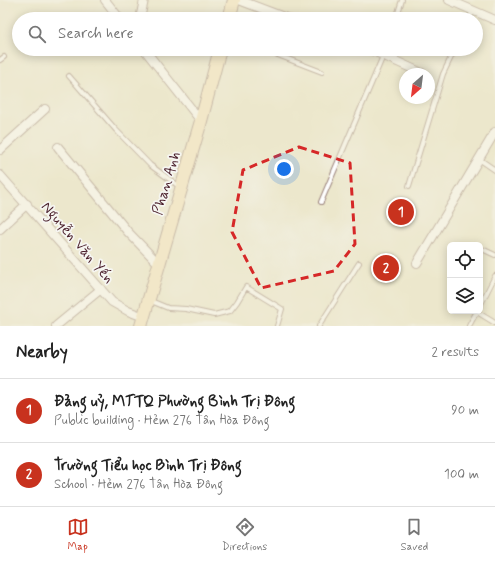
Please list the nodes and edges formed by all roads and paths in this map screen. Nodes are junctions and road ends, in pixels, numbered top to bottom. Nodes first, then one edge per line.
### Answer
1 (105, 0) edge
2 (144, 0) edge
3 (234, 0) edge
4 (239, 0) edge
5 (402, 0) edge
6 (449, 0) edge
7 (473, 11) edge
8 (114, 12) edge
9 (141, 12) edge
10 (230, 12) edge
11 (271, 12) edge
12 (398, 12) edge
13 (483, 15) edge
14 (495, 20) edge
15 (150, 56) edge
16 (218, 56) edge
17 (280, 56) edge
18 (383, 56) edge
19 (392, 56) edge
20 (452, 56) edge
21 (413, 68) edge
22 (322, 72) dead end
23 (69, 76) dead end
24 (45, 109) dead end
25 (201, 121) junction
26 (495, 132) edge
27 (58, 147) dead end
28 (0, 150) edge
29 (478, 159) junction
30 (495, 170) edge
31 (0, 174) edge
32 (409, 186) dead end
33 (181, 188) junction
34 (321, 202) dead end
35 (27, 204) junction
36 (0, 229) edge
37 (483, 249) edge
38 (495, 255) edge
39 (359, 263) dead end
40 (417, 263) dead end
41 (159, 264) junction
42 (495, 276) edge
43 (101, 290) junction
44 (149, 300) junction
45 (483, 300) edge
46 (476, 314) edge
47 (480, 314) edge
48 (142, 322) edge
49 (495, 323) edge
50 (56, 326) edge
51 (277, 326) edge
52 (318, 326) edge
53 (469, 326) edge

1 - 8 street
2 - 9 street
3 - 10 main road
4 - 11 street
5 - 12 lane
6 - 7 street
13 - 14 street
15 - 25 street
16 - 25 main road, Phan Anh
17 - 22 lane
18 - 34 lane
19 - 21 street
20 - 32 lane
23 - 33 lane
24 - 28 street
25 - 33 main road, Phan Anh
26 - 29 street
27 - 41 street
29 - 30 lane
29 - 40 street
31 - 35 street, Nguyễn Văn Yến
33 - 41 main road, Phan Anh
35 - 36 street
35 - 43 street, Nguyễn Văn Yến
37 - 38 lane
39 - 52 lane
41 - 44 main road, Phan Anh
42 - 45 lane
43 - 48 street, Nguyễn Văn Yến
43 - 50 street
44 - 48 main road, Phan Anh
44 - 51 lane
46 - 53 lane
47 - 49 lane

